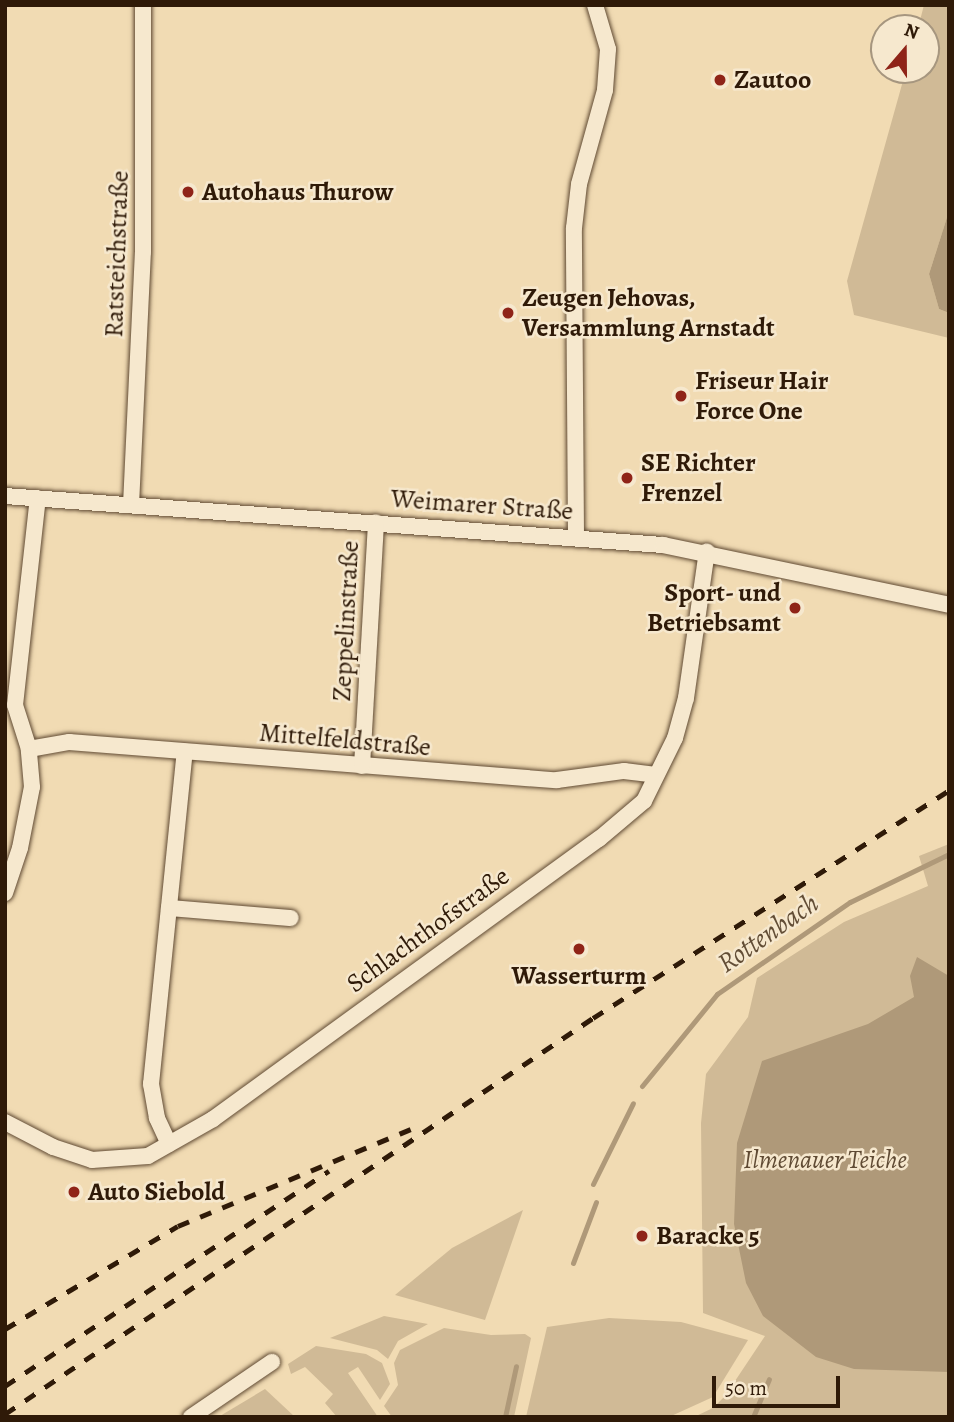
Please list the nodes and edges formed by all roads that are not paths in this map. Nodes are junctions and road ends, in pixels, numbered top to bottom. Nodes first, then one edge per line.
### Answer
1 (143, 5) edge
2 (596, 5) edge
3 (7, 496) edge
4 (38, 498) junction
5 (131, 505) junction
6 (376, 522) junction
7 (576, 536) junction
8 (707, 551) junction
9 (949, 605) edge
10 (29, 749) junction
11 (185, 752) junction
12 (362, 766) junction
13 (656, 775) junction
14 (5, 893) edge
15 (169, 908) junction
16 (291, 918) dead end
17 (5, 1122) edge
18 (169, 1144) junction
19 (272, 1362) dead end
20 (199, 1414) edge

1 - 5 street, Ratsteichstraße
2 - 7 street
3 - 4 street, Weimarer Straße
4 - 5 street, Weimarer Straße
4 - 10 street
5 - 6 street, Weimarer Straße
6 - 7 street, Weimarer Straße
6 - 12 street, Zeppelinstraße
7 - 8 street, Weimarer Straße
8 - 9 street, Weimarer Straße
8 - 13 street, Schlachthofstraße
10 - 11 street, Mittelfeldstraße
10 - 14 street
11 - 12 street, Mittelfeldstraße
11 - 15 street
12 - 13 street, Mittelfeldstraße
13 - 18 street, Schlachthofstraße
15 - 16 street
15 - 18 street
17 - 18 street, Schlachthofstraße
19 - 20 street

